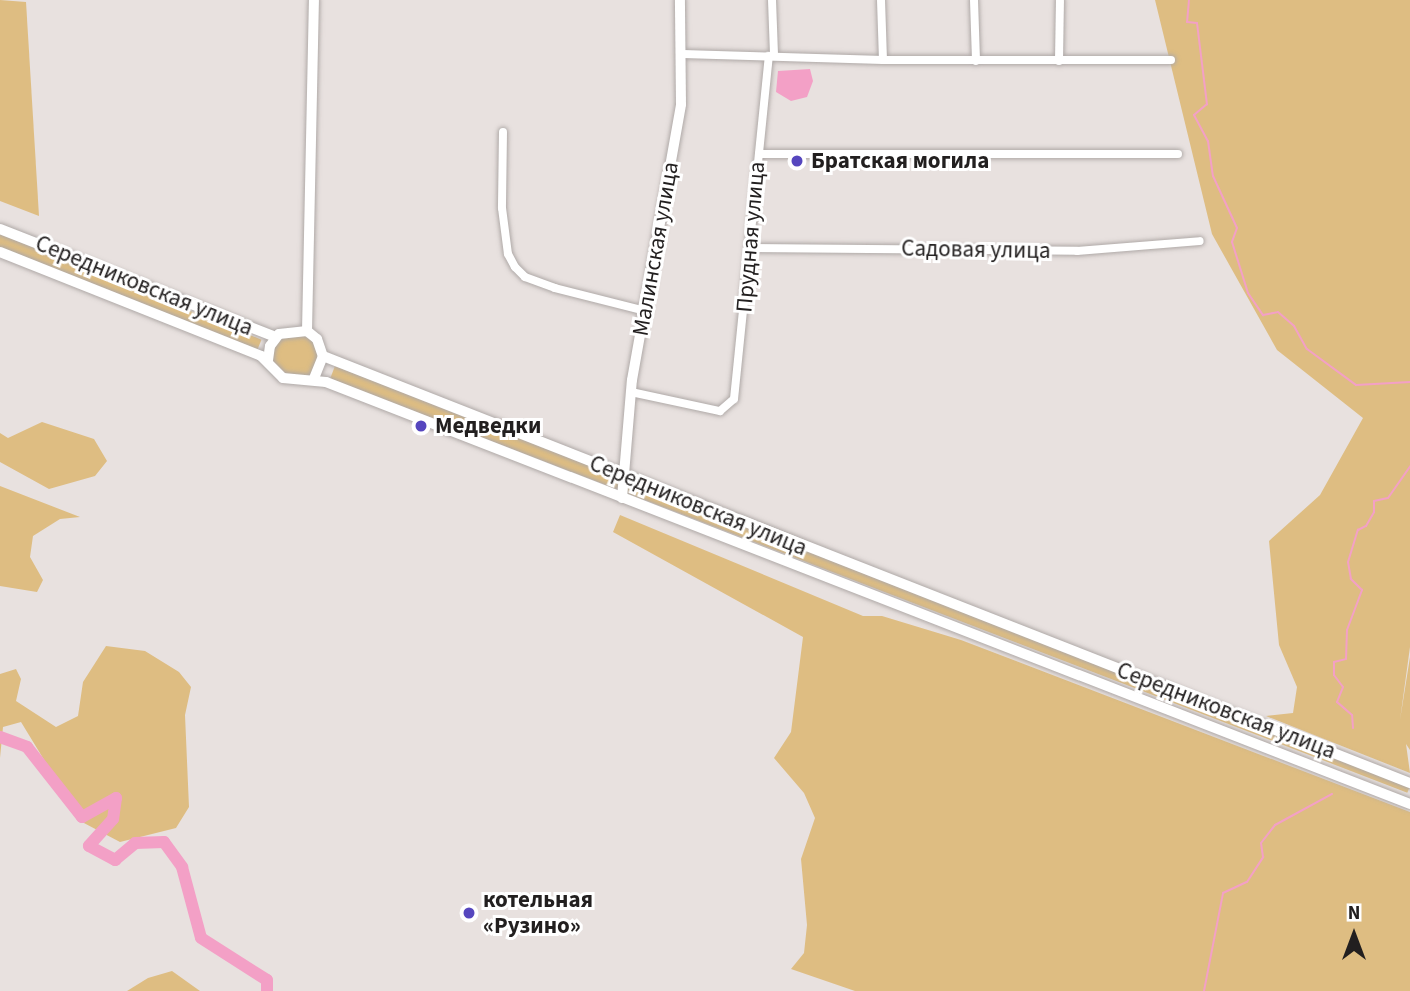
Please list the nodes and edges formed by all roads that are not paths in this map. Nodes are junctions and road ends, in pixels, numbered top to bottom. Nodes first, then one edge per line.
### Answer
1 (314, 0) edge
2 (680, 0) edge
3 (772, 0) edge
4 (881, 0) edge
5 (974, 0) edge
6 (1060, 0) edge
7 (683, 54) junction
8 (772, 55) junction
9 (883, 60) junction
10 (1171, 60) dead end
11 (976, 61) junction
12 (1059, 61) junction
13 (503, 132) dead end
14 (758, 154) junction
15 (1178, 154) dead end
16 (0, 229) edge
17 (1200, 241) dead end
18 (750, 248) junction
19 (0, 252) edge
20 (646, 311) junction
21 (307, 331) junction
22 (276, 337) junction
23 (323, 356) junction
24 (268, 360) junction
25 (314, 378) junction
26 (631, 392) junction
27 (627, 478) junction
28 (621, 498) junction
29 (1220, 709) junction
30 (1214, 728) junction
31 (1410, 783) edge
32 (1410, 804) edge

1 - 21 street
2 - 7 street, Малинская улица
3 - 8 street, Прудная улица
4 - 9 street
5 - 11 street
6 - 12 street
7 - 8 street
7 - 20 street, Малинская улица
8 - 9 street
8 - 14 street, Прудная улица
9 - 11 street
10 - 12 street
11 - 12 street
13 - 20 street
14 - 15 street
14 - 18 street, Прудная улица
16 - 22 street, Середниковская улица
17 - 18 street, Садовая улица
18 - 26 street, Прудная улица
19 - 24 street, Середниковская улица
20 - 26 street, Малинская улица
21 - 22 street, Середниковская улица
21 - 23 street
22 - 24 street
23 - 25 street
23 - 27 street, Середниковская улица
24 - 25 street, Середниковская улица
25 - 28 street, Середниковская улица
26 - 27 street, Малинская улица
27 - 28 street, Малинская улица
27 - 29 street, Середниковская улица
28 - 30 street, Середниковская улица
29 - 30 street
29 - 31 street, Середниковская улица
30 - 32 street, Середниковская улица

